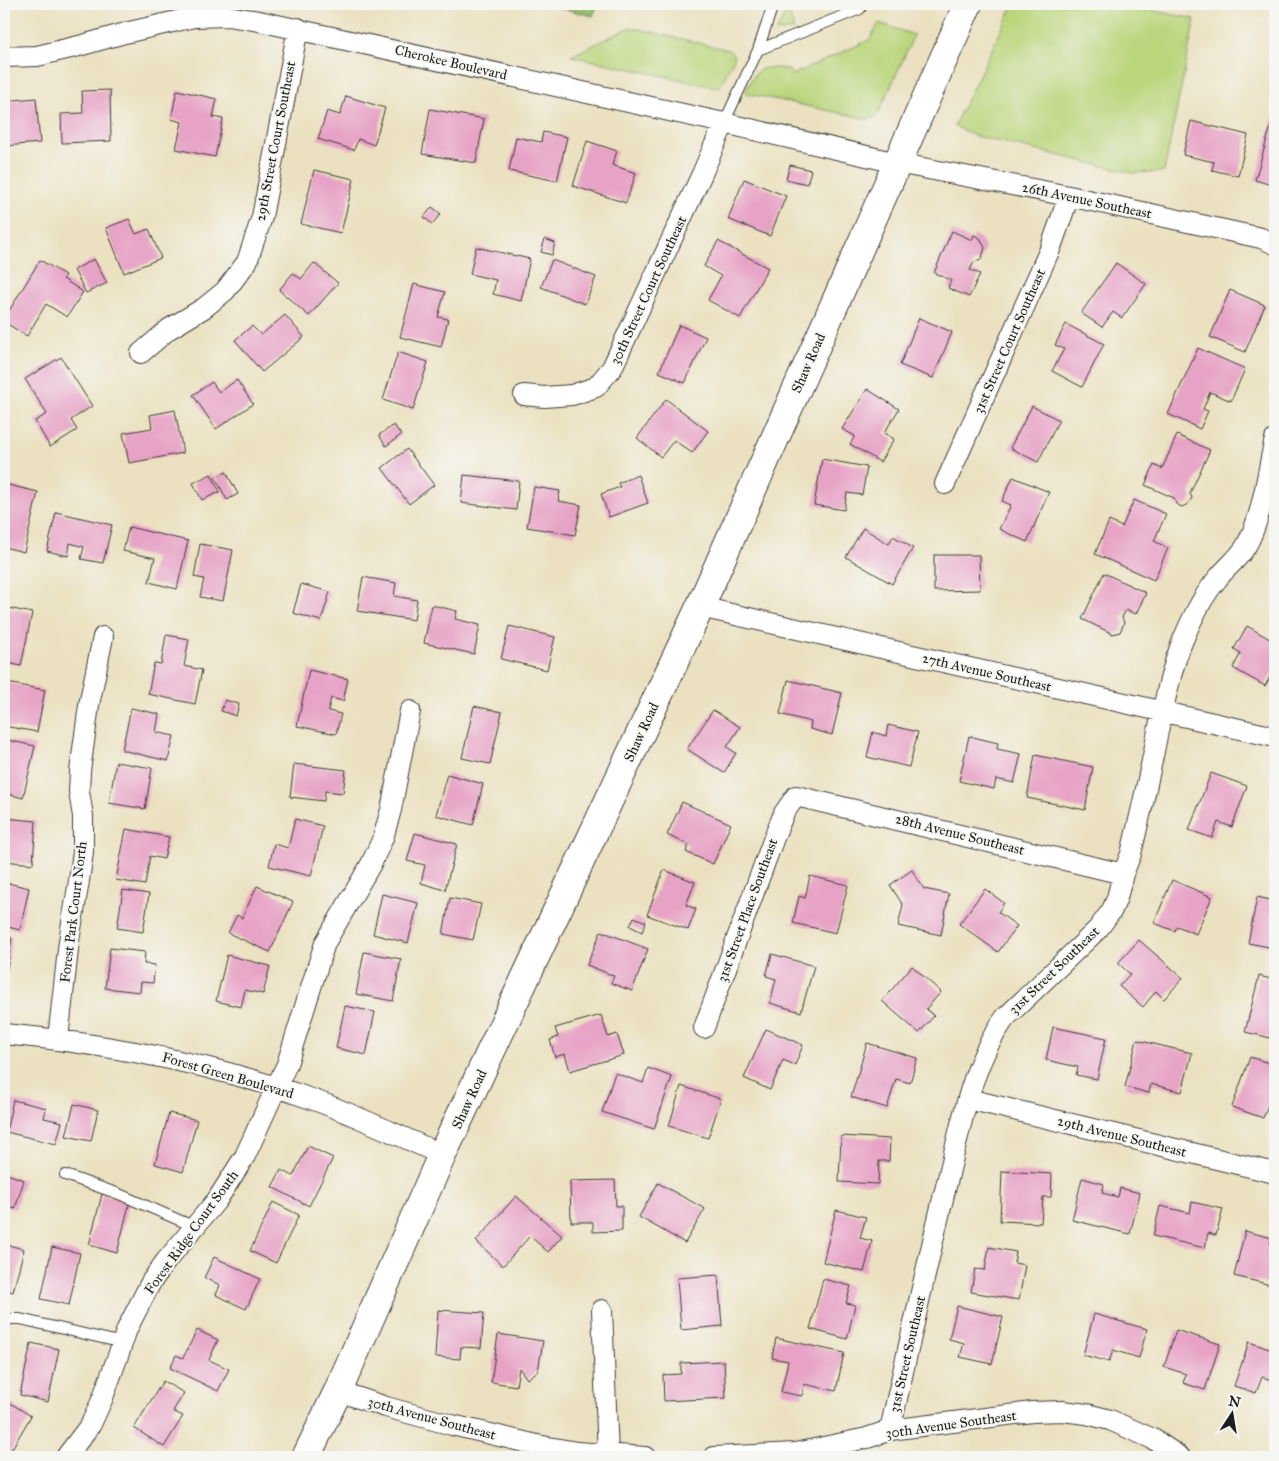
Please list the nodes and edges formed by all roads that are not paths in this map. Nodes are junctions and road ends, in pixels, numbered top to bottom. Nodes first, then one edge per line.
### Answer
1 (770, 4) edge
2 (863, 4) edge
3 (968, 4) edge
4 (298, 28) junction
5 (758, 50) junction
6 (4, 57) edge
7 (724, 123) junction
8 (897, 163) junction
9 (1069, 196) junction
10 (1275, 244) edge
11 (140, 353) dead end
12 (524, 395) dead end
13 (1275, 440) edge
14 (944, 484) dead end
15 (1268, 504) edge
16 (700, 607) junction
17 (103, 637) dead end
18 (410, 711) dead end
19 (1162, 712) junction
20 (1275, 737) edge
21 (796, 796) joint
22 (1123, 874) junction
23 (704, 1028) dead end
24 (4, 1034) edge
25 (58, 1039) junction
26 (276, 1087) junction
27 (968, 1099) junction
28 (442, 1155) junction
29 (1275, 1173) edge
30 (65, 1175) dead end
31 (195, 1227) junction
32 (602, 1310) dead end
33 (4, 1321) edge
34 (123, 1342) junction
35 (338, 1391) junction
36 (890, 1430) junction
37 (608, 1455) junction
38 (66, 1457) edge
39 (306, 1457) edge
40 (645, 1457) edge
41 (714, 1457) edge
42 (1180, 1457) edge

1 - 5 lane
2 - 5 lane
3 - 8 main road, Shaw Road
4 - 6 street, Cherokee Boulevard
4 - 7 street, Cherokee Boulevard
4 - 11 street, 29th Street Court Southeast
5 - 7 lane
7 - 8 street, Cherokee Boulevard
7 - 12 street, 30th Street Court Southeast
8 - 9 street, 26th Avenue Southeast
8 - 16 main road, Shaw Road
9 - 10 street, 26th Avenue Southeast
9 - 14 street, 31st Street Court Southeast
13 - 15 street, 31st Street Southeast
15 - 19 street, 31st Street Southeast
16 - 19 street, 27th Avenue Southeast
16 - 28 main road, Shaw Road
17 - 25 street, Forest Park Court North
18 - 26 street, Forest Ridge Court South
19 - 20 street, 27th Avenue Southeast
19 - 22 street, 31st Street Southeast
21 - 22 street, 28th Avenue Southeast
21 - 23 street, 31st Street Place Southeast
22 - 27 street, 31st Street Southeast
24 - 25 street, Forest Green Boulevard
25 - 26 street, Forest Green Boulevard
26 - 28 street, Forest Green Boulevard
26 - 31 street, Forest Ridge Court South
27 - 29 street, 29th Avenue Southeast
27 - 36 street, 31st Street Southeast
28 - 35 main road, Shaw Road
30 - 31 lane
31 - 34 street, Forest Ridge Court South
32 - 37 street
33 - 34 lane
34 - 38 street, Forest Ridge Court South
35 - 37 street, 30th Avenue Southeast
35 - 39 main road, Shaw Road
36 - 41 street, 30th Avenue Southeast
36 - 42 street, 30th Avenue Southeast
37 - 40 street, 30th Avenue Southeast

